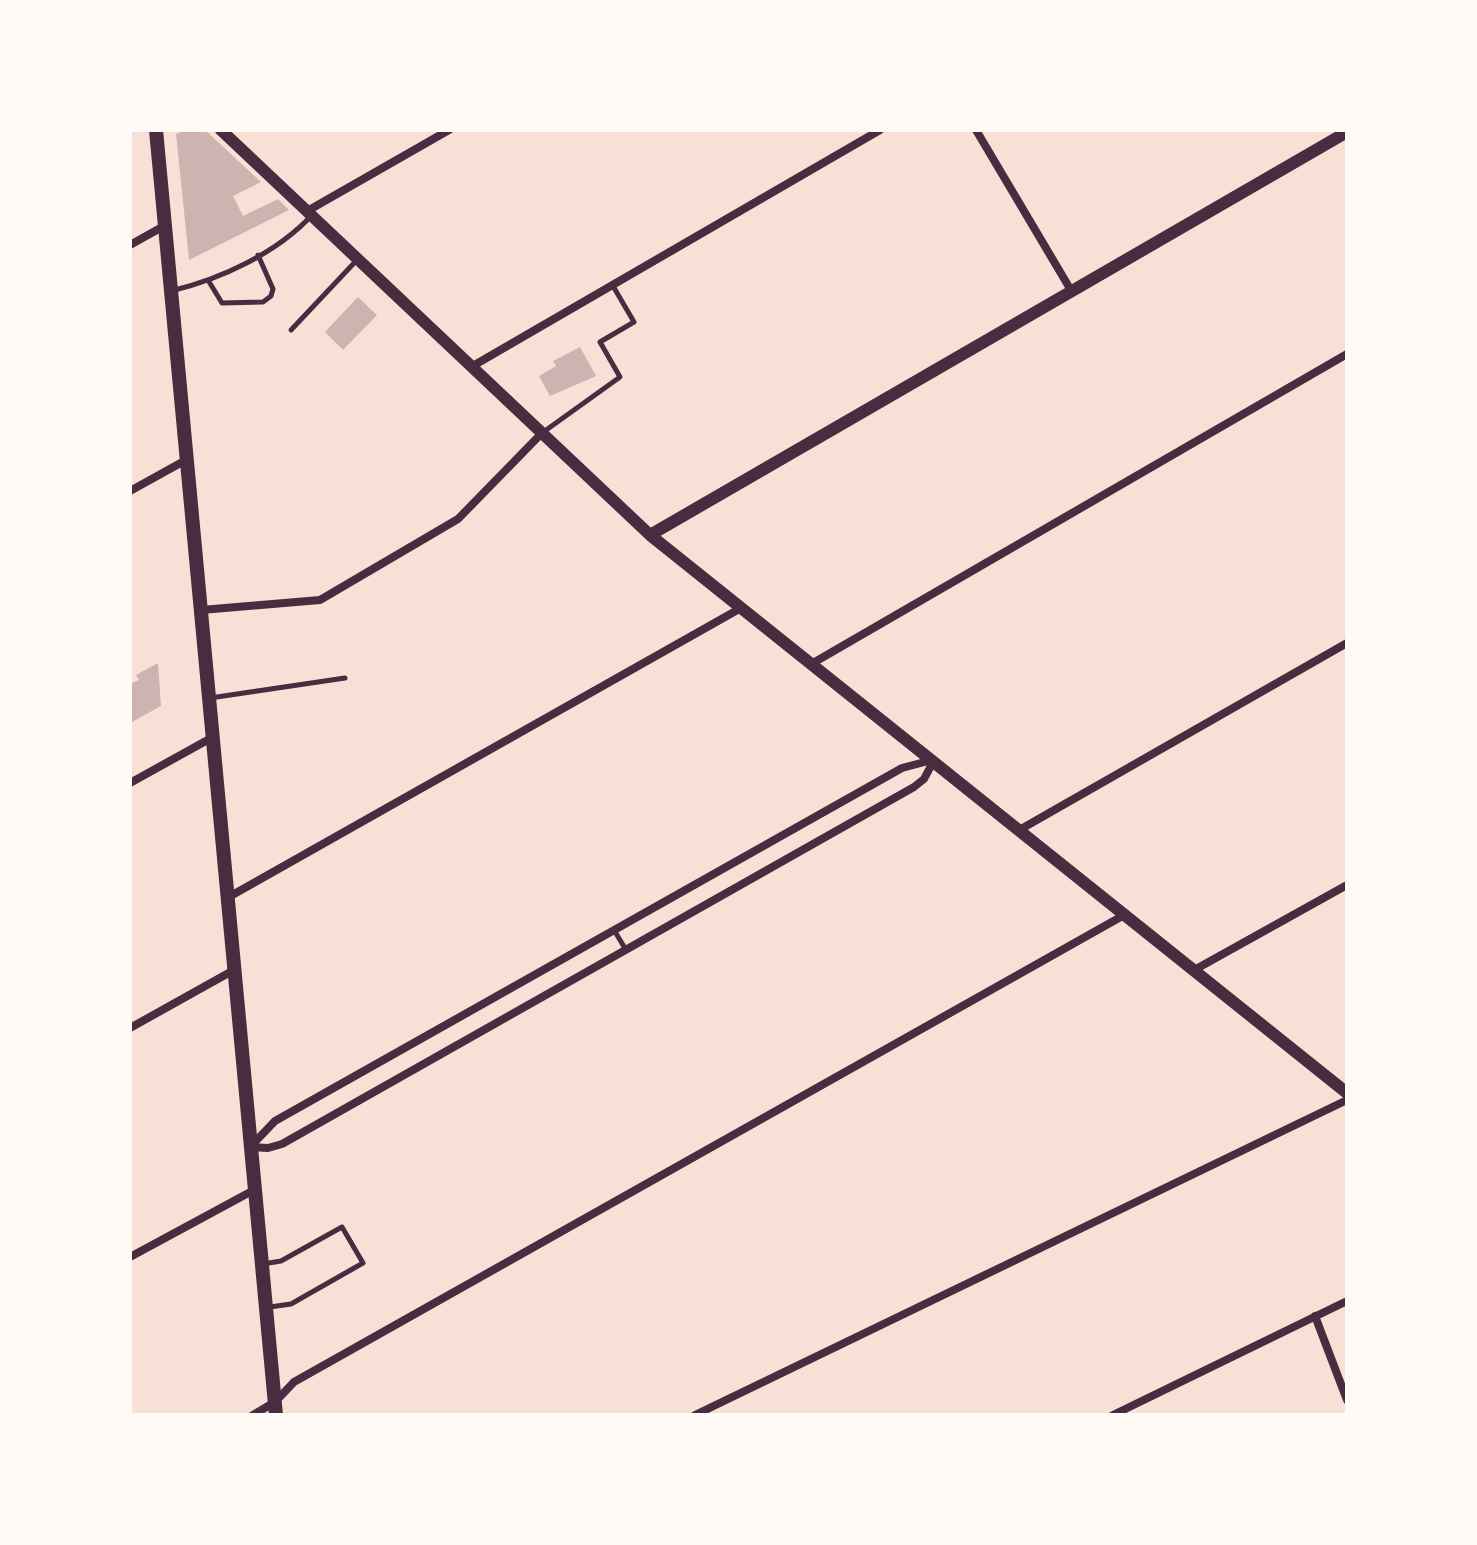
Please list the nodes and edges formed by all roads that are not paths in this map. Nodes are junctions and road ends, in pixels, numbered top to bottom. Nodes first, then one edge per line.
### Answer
1 (156, 130) edge
2 (221, 130) edge
3 (449, 130) edge
4 (880, 130) edge
5 (976, 130) edge
6 (1347, 132) edge
7 (311, 212) junction
8 (164, 226) junction
9 (130, 245) edge
10 (258, 255) junction
11 (358, 258) junction
12 (208, 280) junction
13 (613, 286) junction
14 (170, 291) junction
15 (1072, 292) junction
16 (291, 330) dead end
17 (1347, 354) edge
18 (471, 367) junction
19 (541, 434) junction
20 (186, 460) junction
21 (130, 491) edge
22 (650, 535) junction
23 (741, 608) junction
24 (201, 610) junction
25 (1347, 643) edge
26 (813, 663) junction
27 (345, 678) dead end
28 (209, 698) junction
29 (213, 737) junction
30 (934, 760) junction
31 (130, 783) edge
32 (1021, 829) junction
33 (1347, 885) edge
34 (227, 898) junction
35 (1126, 914) junction
36 (614, 930) junction
37 (626, 950) junction
38 (1196, 969) junction
39 (234, 970) junction
40 (130, 1028) edge
41 (1347, 1093) edge
42 (1347, 1100) edge
43 (250, 1147) junction
44 (254, 1190) junction
45 (130, 1257) edge
46 (262, 1264) junction
47 (1347, 1301) edge
48 (267, 1308) junction
49 (1315, 1316) junction
50 (1347, 1400) edge
51 (275, 1408) edge
52 (253, 1415) edge
53 (695, 1415) edge
54 (1114, 1415) edge

1 - 8 main road
2 - 7 street
3 - 7 street
4 - 13 street
5 - 15 street
6 - 15 street
7 - 10 lane
7 - 11 street
8 - 9 street
8 - 14 main road
10 - 12 lane
10 - 12 lane
11 - 16 lane
11 - 18 street
12 - 14 lane
13 - 18 street
13 - 19 lane
14 - 20 main road
15 - 22 street
17 - 26 street
18 - 19 street
19 - 22 street
19 - 24 street
20 - 21 street
20 - 24 main road
22 - 23 street
23 - 26 street
23 - 34 street
24 - 28 main road
25 - 32 street
26 - 30 street
27 - 28 lane
28 - 29 main road
29 - 31 street
29 - 34 main road
30 - 32 street
30 - 36 street
30 - 37 street
32 - 35 street
33 - 38 street
34 - 39 main road
35 - 38 street
35 - 51 street
36 - 37 lane
36 - 43 street
37 - 43 street
38 - 41 street
39 - 40 street
39 - 43 main road
42 - 53 street
43 - 44 main road
44 - 45 street
44 - 46 main road
46 - 48 main road
46 - 48 lane
47 - 49 street
48 - 51 main road
49 - 50 street
49 - 54 street
51 - 52 street

